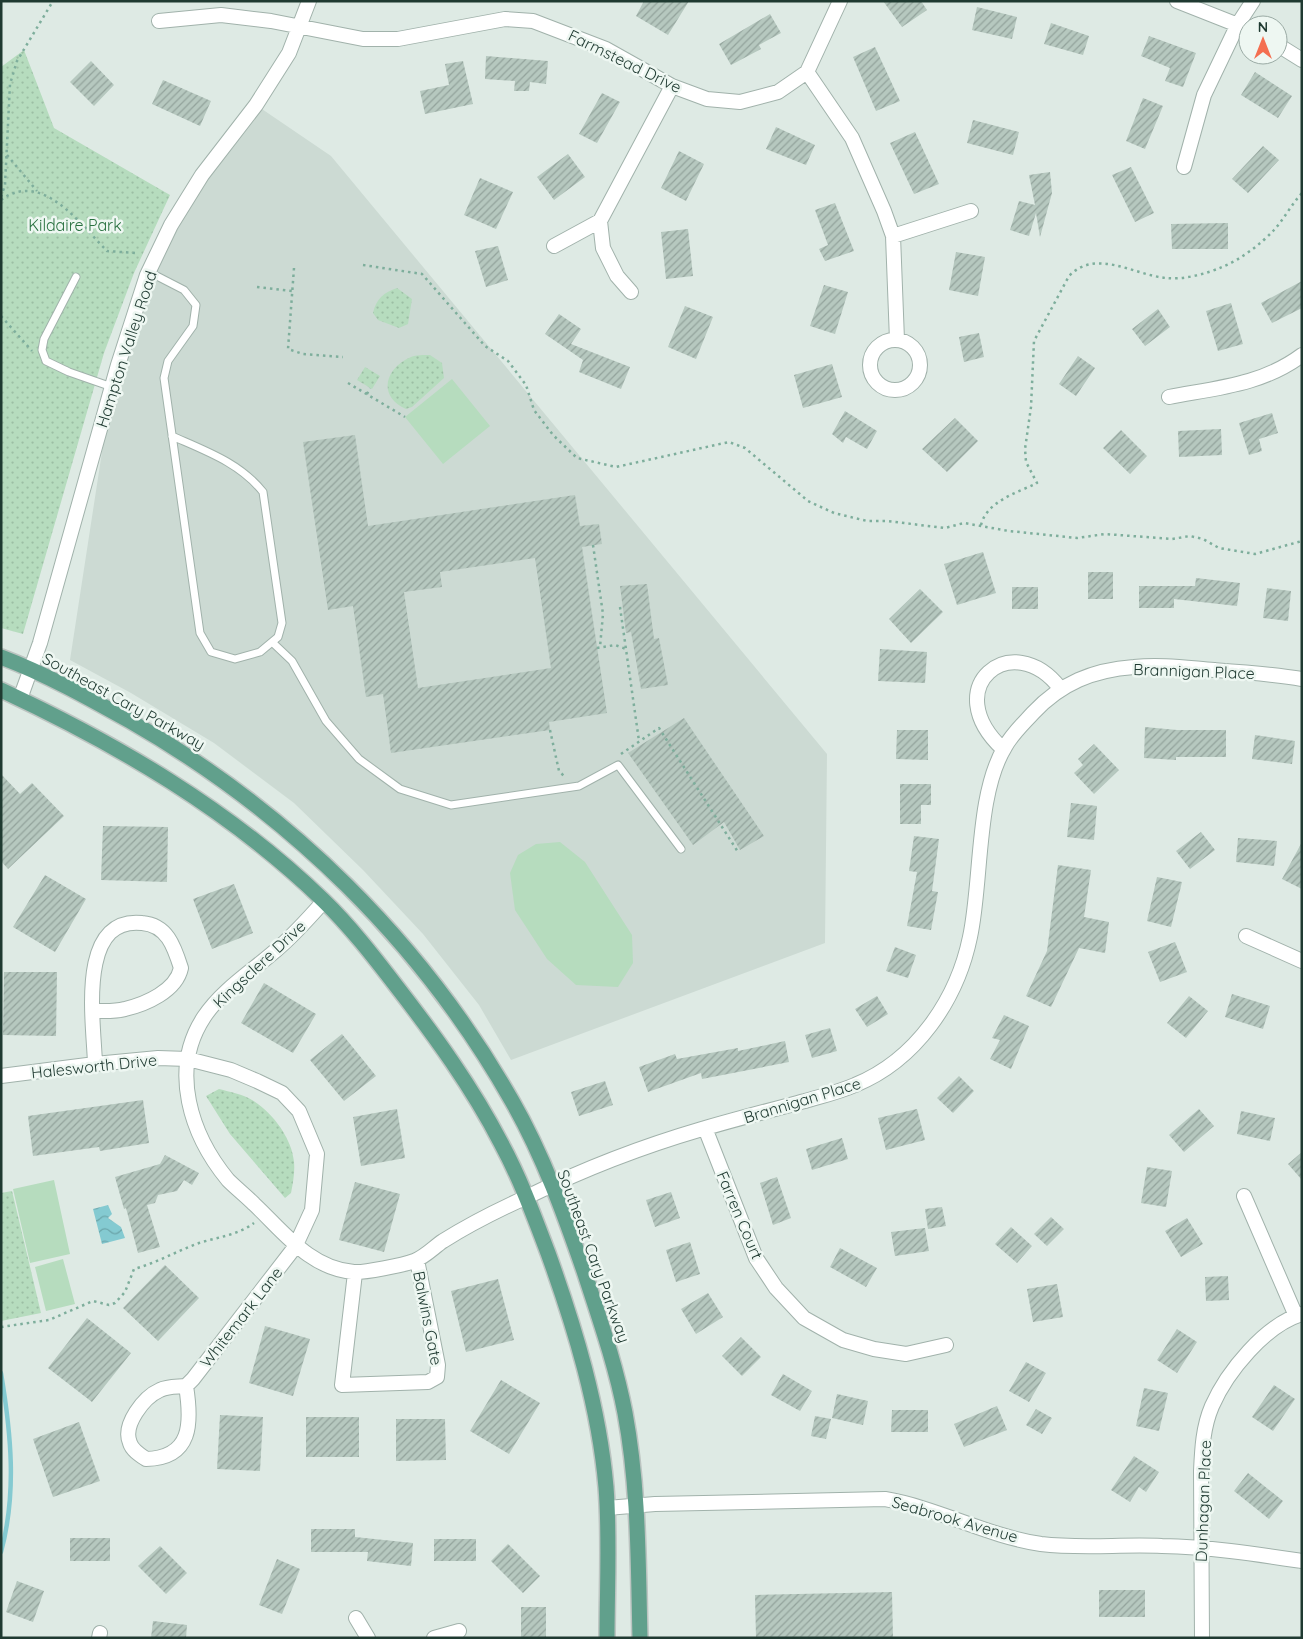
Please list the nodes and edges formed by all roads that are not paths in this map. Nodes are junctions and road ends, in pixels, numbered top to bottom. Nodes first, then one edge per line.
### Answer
1 (309, 1) edge
2 (840, 1) edge
3 (1177, 1) edge
4 (1253, 1) edge
5 (1247, 15) edge
6 (159, 22) dead end
7 (1238, 24) edge
8 (300, 27) junction
9 (1238, 35) edge
10 (1288, 51) edge
11 (1302, 60) edge
12 (807, 72) junction
13 (672, 86) junction
14 (1184, 167) dead end
15 (971, 211) dead end
16 (600, 221) junction
17 (892, 236) junction
18 (554, 246) dead end
19 (149, 272) junction
20 (76, 277) dead end
21 (631, 292) dead end
22 (898, 340) dead end
23 (1302, 354) edge
24 (112, 388) junction
25 (1169, 397) dead end
26 (172, 436) junction
27 (272, 642) junction
28 (1, 657) edge
29 (31, 670) junction
30 (1302, 679) edge
31 (1060, 688) junction
32 (1, 690) edge
33 (20, 699) junction
34 (1003, 749) junction
35 (681, 849) dead end
36 (324, 900) junction
37 (1246, 936) dead end
38 (1302, 961) edge
39 (93, 1011) junction
40 (188, 1059) junction
41 (95, 1064) junction
42 (1, 1076) edge
43 (705, 1128) junction
44 (552, 1186) junction
45 (527, 1196) junction
46 (1244, 1196) dead end
47 (295, 1247) junction
48 (417, 1260) junction
49 (355, 1273) junction
50 (1299, 1315) edge
51 (946, 1345) dead end
52 (186, 1386) junction
53 (637, 1505) junction
54 (607, 1508) junction
55 (1201, 1548) junction
56 (1302, 1561) edge
57 (356, 1618) dead end
58 (459, 1631) dead end
59 (368, 1638) edge
60 (434, 1638) edge
61 (607, 1638) edge
62 (640, 1638) edge
63 (1202, 1638) edge

1 - 8 street, Hampton Valley Road
2 - 12 street
3 - 7 street
4 - 5 street
6 - 8 street, Farmstead Drive
8 - 13 street, Farmstead Drive
8 - 19 street, Hampton Valley Road
9 - 14 street
10 - 11 street
12 - 13 street, Farmstead Drive
12 - 17 street
13 - 16 street
15 - 17 street
16 - 18 street
16 - 21 street
17 - 22 street
19 - 24 street, Hampton Valley Road
19 - 26 lane
20 - 24 lane
23 - 25 street
24 - 29 street, Hampton Valley Road
26 - 27 lane
26 - 27 lane
27 - 35 lane
28 - 29 main road, Southeast Cary Parkway
29 - 33 street, Hampton Valley Road
29 - 44 main road, Southeast Cary Parkway
30 - 31 street, Brannigan Place
31 - 34 street, Brannigan Place
31 - 34 street
32 - 33 main road
33 - 36 main road
34 - 43 street, Brannigan Place
36 - 40 street, Kingsclere Drive
36 - 45 main road
37 - 38 street
39 - 39 street
39 - 41 street
40 - 41 street, Halesworth Drive
40 - 47 street, Kingsclere Drive
40 - 47 street
41 - 42 street, Halesworth Drive
43 - 44 street, Brannigan Place
43 - 51 street, Farren Court
44 - 45 street, Brannigan Place
44 - 53 main road, Southeast Cary Parkway
45 - 48 street, Kingsclere Drive
45 - 54 main road
46 - 50 street
47 - 49 street, Kingsclere Drive
47 - 52 street, Whitemark Lane
48 - 49 street, Kingsclere Drive
48 - 49 street, Balwins Gate
50 - 55 street, Dunhagan Place
52 - 52 street
53 - 54 street, Seabrook Avenue
53 - 55 street, Seabrook Avenue
53 - 62 main road, Southeast Cary Parkway
54 - 61 main road
55 - 56 street, Seabrook Avenue
55 - 63 street, Dunhagan Place
57 - 59 street
58 - 60 street

